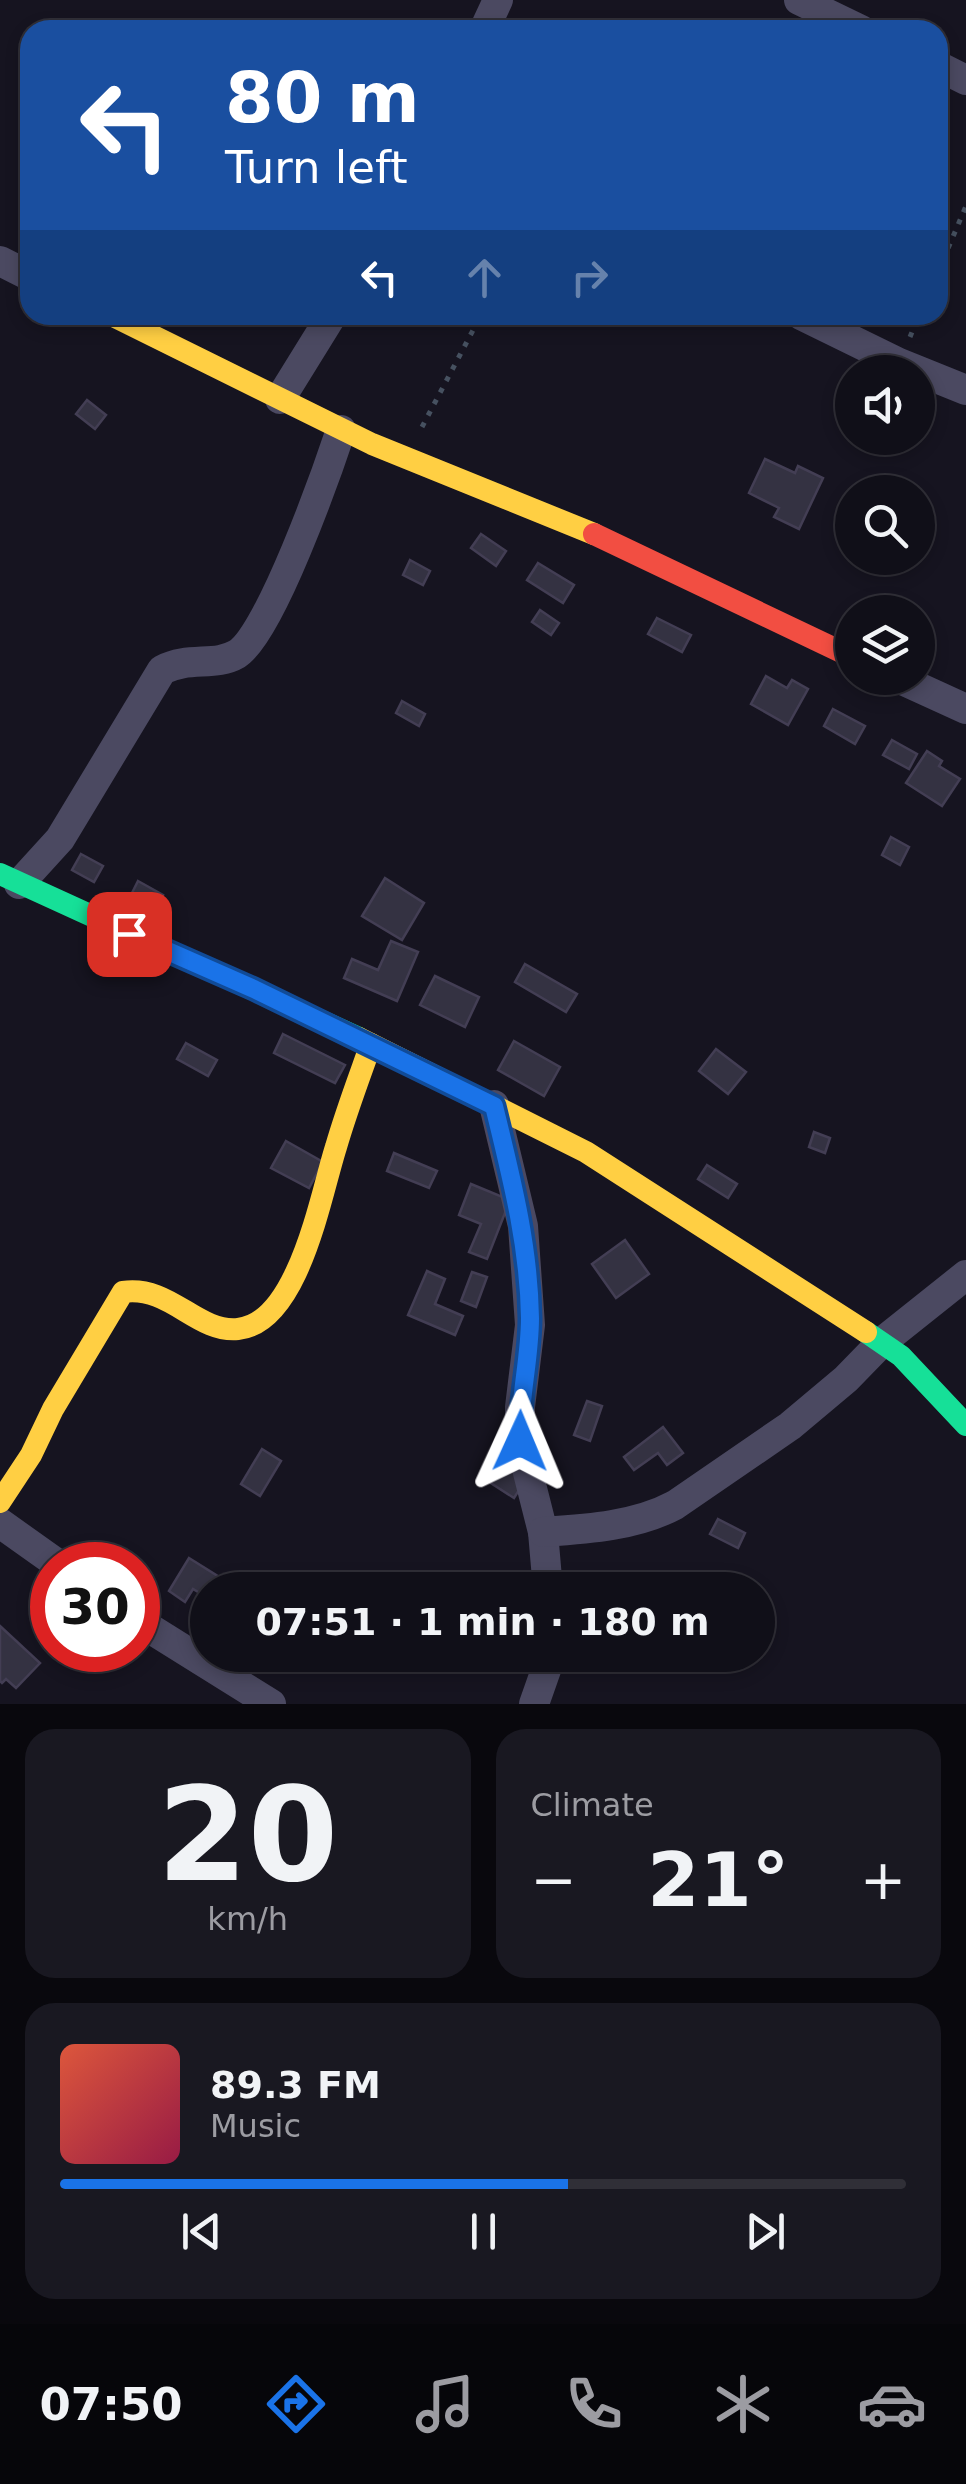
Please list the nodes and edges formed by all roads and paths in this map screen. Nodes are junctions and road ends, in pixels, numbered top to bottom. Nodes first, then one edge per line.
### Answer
1 (800, 0) edge
2 (841, 20) edge
3 (966, 206) edge
4 (948, 248) edge
5 (131, 325) edge
6 (326, 325) edge
7 (476, 325) edge
8 (821, 325) edge
9 (966, 390) edge
10 (280, 399) junction
11 (341, 430) junction
12 (406, 457) junction
13 (835, 649) edge
14 (935, 694) edge
15 (966, 708) edge
16 (10, 879) edge
17 (371, 1044) junction
18 (494, 1106) junction
19 (966, 1276) edge
20 (882, 1342) junction
21 (966, 1426) edge
22 (0, 1502) edge
23 (0, 1523) edge
24 (543, 1532) junction
25 (30, 1544) edge
26 (546, 1572) edge
27 (160, 1636) edge
28 (545, 1672) edge
29 (253, 1700) edge
30 (534, 1704) edge

1 - 2 street
3 - 4 path
5 - 10 street
6 - 10 street
7 - 12 path
8 - 9 street
10 - 11 street
11 - 12 street
11 - 16 street
12 - 13 street
14 - 15 street
16 - 17 street
17 - 18 street
17 - 22 street
18 - 20 street
18 - 24 street
19 - 20 street
20 - 21 street
20 - 24 street
23 - 25 street
24 - 26 street
27 - 29 street
28 - 30 street

